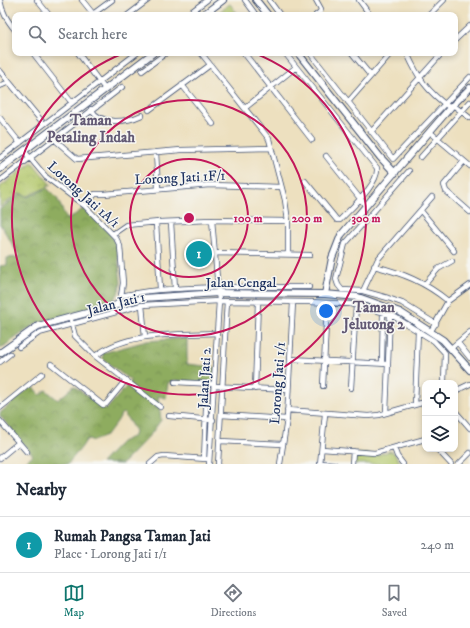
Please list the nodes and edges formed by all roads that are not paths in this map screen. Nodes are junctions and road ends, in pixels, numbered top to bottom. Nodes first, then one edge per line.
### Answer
1 (0, 0) edge
2 (38, 0) edge
3 (82, 0) edge
4 (112, 0) edge
5 (148, 0) edge
6 (223, 0) edge
7 (245, 0) edge
8 (256, 0) edge
9 (269, 0) edge
10 (316, 0) edge
11 (359, 0) edge
12 (444, 0) edge
13 (204, 1) edge
14 (210, 10) junction
15 (47, 12) edge
16 (91, 12) edge
17 (97, 12) edge
18 (132, 12) edge
19 (191, 12) edge
20 (207, 12) edge
21 (254, 12) edge
22 (266, 12) edge
23 (278, 12) edge
24 (320, 12) edge
25 (368, 12) edge
26 (432, 12) edge
27 (12, 26) edge
28 (470, 26) edge
29 (458, 37) edge
30 (35, 56) edge
31 (80, 56) edge
32 (133, 56) edge
33 (149, 56) edge
34 (162, 56) edge
35 (203, 56) edge
36 (246, 56) edge
37 (287, 56) edge
38 (300, 56) edge
39 (312, 56) edge
40 (354, 56) edge
41 (388, 56) edge
42 (408, 56) edge
43 (439, 56) edge
44 (210, 65) junction
45 (296, 67) junction
46 (0, 70) edge
47 (142, 71) dead end
48 (371, 76) junction
49 (470, 77) edge
50 (418, 78) junction
51 (9, 82) junction
52 (100, 82) junction
53 (182, 85) junction
54 (0, 86) edge
55 (122, 87) dead end
56 (271, 87) junction
57 (470, 88) edge
58 (105, 89) junction
59 (348, 102) junction
60 (470, 102) edge
61 (72, 103) junction
62 (444, 103) junction
63 (452, 106) junction
64 (245, 108) junction
65 (91, 109) junction
66 (148, 110) dead end
67 (461, 111) junction
68 (142, 115) dead end
69 (0, 118) edge
70 (470, 118) edge
71 (44, 124) junction
72 (212, 124) dead end
73 (371, 132) junction
74 (430, 132) junction
75 (438, 137) junction
76 (54, 139) junction
77 (312, 140) dead end
78 (20, 143) junction
79 (271, 148) junction
80 (25, 152) junction
81 (156, 152) junction
82 (326, 156) dead end
83 (421, 157) dead end
84 (0, 158) edge
85 (30, 158) junction
86 (464, 161) junction
87 (470, 166) edge
88 (0, 169) edge
89 (409, 170) dead end
90 (395, 173) junction
91 (0, 181) edge
92 (305, 181) dead end
93 (281, 186) junction
94 (158, 188) junction
95 (383, 188) junction
96 (389, 194) junction
97 (360, 198) junction
98 (432, 198) dead end
99 (85, 206) junction
100 (366, 206) junction
101 (420, 211) junction
102 (470, 212) edge
103 (212, 220) junction
104 (288, 221) junction
105 (171, 222) junction
106 (156, 223) junction
107 (113, 234) junction
108 (454, 251) dead end
109 (216, 253) junction
110 (288, 254) junction
111 (310, 255) dead end
112 (452, 261) dead end
113 (374, 266) junction
114 (425, 284) junction
115 (470, 285) edge
116 (309, 287) dead end
117 (160, 289) junction
118 (175, 289) junction
119 (218, 290) junction
120 (363, 291) junction
121 (325, 294) junction
122 (121, 296) junction
123 (219, 301) junction
124 (227, 301) junction
125 (448, 301) junction
126 (258, 302) junction
127 (293, 302) junction
128 (327, 303) junction
129 (117, 304) junction
130 (356, 305) junction
131 (142, 306) junction
132 (387, 311) junction
133 (70, 317) junction
134 (436, 324) junction
135 (72, 325) junction
136 (418, 331) junction
137 (431, 331) junction
138 (470, 332) edge
139 (217, 333) junction
140 (145, 337) junction
141 (458, 343) junction
142 (19, 347) dead end
143 (451, 348) junction
144 (0, 353) edge
145 (10, 354) dead end
146 (95, 356) junction
147 (470, 358) edge
148 (290, 359) junction
149 (325, 360) junction
150 (0, 362) edge
151 (353, 362) junction
152 (382, 363) junction
153 (51, 364) dead end
154 (388, 364) junction
155 (470, 370) edge
156 (42, 374) dead end
157 (126, 380) junction
158 (444, 380) edge
159 (175, 382) dead end
160 (207, 384) junction
161 (470, 384) edge
162 (214, 385) junction
163 (323, 386) dead end
164 (223, 387) junction
165 (351, 388) dead end
166 (255, 389) junction
167 (288, 390) junction
168 (458, 390) edge
169 (422, 403) edge
170 (415, 405) junction
171 (160, 407) dead end
172 (0, 408) edge
173 (287, 410) junction
174 (386, 413) junction
175 (325, 414) junction
176 (458, 414) edge
177 (221, 415) junction
178 (169, 416) dead end
179 (206, 419) junction
180 (287, 419) junction
181 (213, 420) junction
182 (0, 421) edge
183 (470, 428) edge
184 (422, 440) edge
185 (220, 441) junction
186 (18, 443) junction
187 (283, 444) junction
188 (394, 448) junction
189 (322, 449) junction
190 (353, 451) junction
191 (27, 452) dead end
192 (440, 452) edge
193 (470, 453) edge
194 (0, 458) edge
195 (204, 459) junction
196 (210, 462) edge
197 (150, 464) edge
198 (218, 464) edge
199 (280, 464) edge
200 (320, 464) edge
201 (334, 464) edge
202 (352, 464) edge
203 (404, 464) edge
204 (451, 464) edge
205 (459, 464) edge

1 - 27 street
2 - 15 street
3 - 16 street
4 - 17 street
5 - 18 street
6 - 14 street
7 - 21 street
8 - 22 street
9 - 23 street
10 - 24 street
11 - 25 street
12 - 26 street
13 - 14 street
13 - 19 street
14 - 20 street
28 - 29 street
30 - 61 street
31 - 52 street
32 - 52 street
33 - 58 street
34 - 47 street
35 - 44 street
36 - 56 street
37 - 45 street
38 - 90 street
39 - 59 street
40 - 48 street
41 - 48 street
42 - 50 street
43 - 50 street
44 - 53 street
44 - 64 street
45 - 56 street
45 - 97 street
46 - 51 street
48 - 59 street
49 - 62 street
50 - 62 street
50 - 73 street
51 - 54 street
51 - 71 street
52 - 58 street
52 - 61 street
53 - 66 street
53 - 72 street
55 - 65 street
56 - 64 street
56 - 77 street
57 - 63 street
58 - 80 street
59 - 73 street
60 - 67 street
61 - 71 street
62 - 63 street
62 - 73 street
63 - 67 street
63 - 74 street
64 - 79 street
65 - 68 street
65 - 76 street
67 - 70 street
67 - 75 street
69 - 78 street
71 - 78 street
74 - 75 street
74 - 90 street
75 - 83 street
75 - 86 street
76 - 81 street
76 - 85 street
78 - 84 street
79 - 81 street
79 - 93 street
80 - 85 street, Lorong Jati 1A/1
80 - 88 street
81 - 94 street
82 - 97 street
85 - 91 street
85 - 99 street, Lorong Jati 1A/1
86 - 87 street
86 - 102 street
89 - 96 street
90 - 95 street
92 - 97 street
93 - 94 street, Lorong Jati 1F/1
93 - 104 street
94 - 99 street, Lorong Jati 1F/1
95 - 96 street
95 - 100 street
96 - 120 street
97 - 100 street
98 - 101 street
99 - 107 street, Lorong Jati 1A/1
100 - 121 street
101 - 108 street
101 - 113 street
103 - 104 street
103 - 105 street
103 - 109 street
104 - 110 street
105 - 106 street
105 - 118 street
106 - 107 street
106 - 117 street
107 - 122 street, Lorong Jati 1A/1
109 - 110 street
109 - 119 street
110 - 111 street
112 - 114 street
113 - 114 street
113 - 120 street
114 - 125 street
115 - 125 street
116 - 119 street
117 - 118 street
117 - 122 street
118 - 119 street
119 - 121 street, Jalan Cengal
119 - 123 street, Jalan Jati 2
119 - 129 street, Jalan Cengal
120 - 134 street
121 - 132 street, Jalan Cengal
122 - 129 street, Lorong Jati 1A/1
123 - 124 street, Jalan Jati 1
123 - 131 street, Jalan Jati 1
123 - 139 street, Jalan Jati 2
124 - 126 street, Jalan Jati 1
124 - 164 street
125 - 134 street
126 - 127 street, Jalan Jati 1
126 - 166 street
127 - 128 street, Jalan Jati 1
127 - 148 street, Lorong Jati 1/1
128 - 130 street, Jalan Jati 1
128 - 149 street
129 - 133 street, Jalan Cengal
130 - 132 street, Jalan Jati 1
130 - 151 street
131 - 135 street, Jalan Jati 1
131 - 140 street
132 - 136 street, Jalan Jati 1
132 - 137 street, Jalan Cengal
132 - 152 street
132 - 154 street
133 - 135 street
133 - 144 street, Jalan Cengal
134 - 137 street
135 - 142 street, Jalan Jati 1
135 - 146 street
136 - 158 street, Jalan Jati 1
136 - 170 street
137 - 143 street, Jalan Cengal
138 - 141 street
139 - 140 street
139 - 162 street, Jalan Jati 2
140 - 146 street
141 - 143 street
141 - 147 street
143 - 155 street, Jalan Cengal
145 - 150 street
146 - 157 street
148 - 149 street
148 - 167 street, Lorong Jati 1/1
149 - 151 street
149 - 163 street
151 - 152 street
151 - 165 street
152 - 154 street
153 - 157 street
154 - 174 street
156 - 172 street
157 - 171 street
159 - 160 street
160 - 162 street
160 - 179 street
161 - 168 street
162 - 164 street
162 - 181 street, Jalan Jati 2
164 - 166 street
164 - 177 street
166 - 167 street
167 - 173 street, Lorong Jati 1/1
169 - 170 street
170 - 174 street
173 - 175 street
173 - 180 street, Lorong Jati 1/1
174 - 175 street
175 - 189 street
176 - 183 street
177 - 180 street
177 - 185 street
178 - 179 street
179 - 181 street
179 - 195 street
180 - 187 street, Lorong Jati 1/1
181 - 196 street, Jalan Jati 2
182 - 186 street
184 - 188 street
185 - 187 street
185 - 198 street
186 - 191 street
186 - 194 street
187 - 199 street, Lorong Jati 1/1
188 - 190 street
188 - 203 street
189 - 190 street
189 - 200 street
190 - 202 street
192 - 204 street
193 - 205 street
195 - 196 street
195 - 197 street
200 - 201 street

